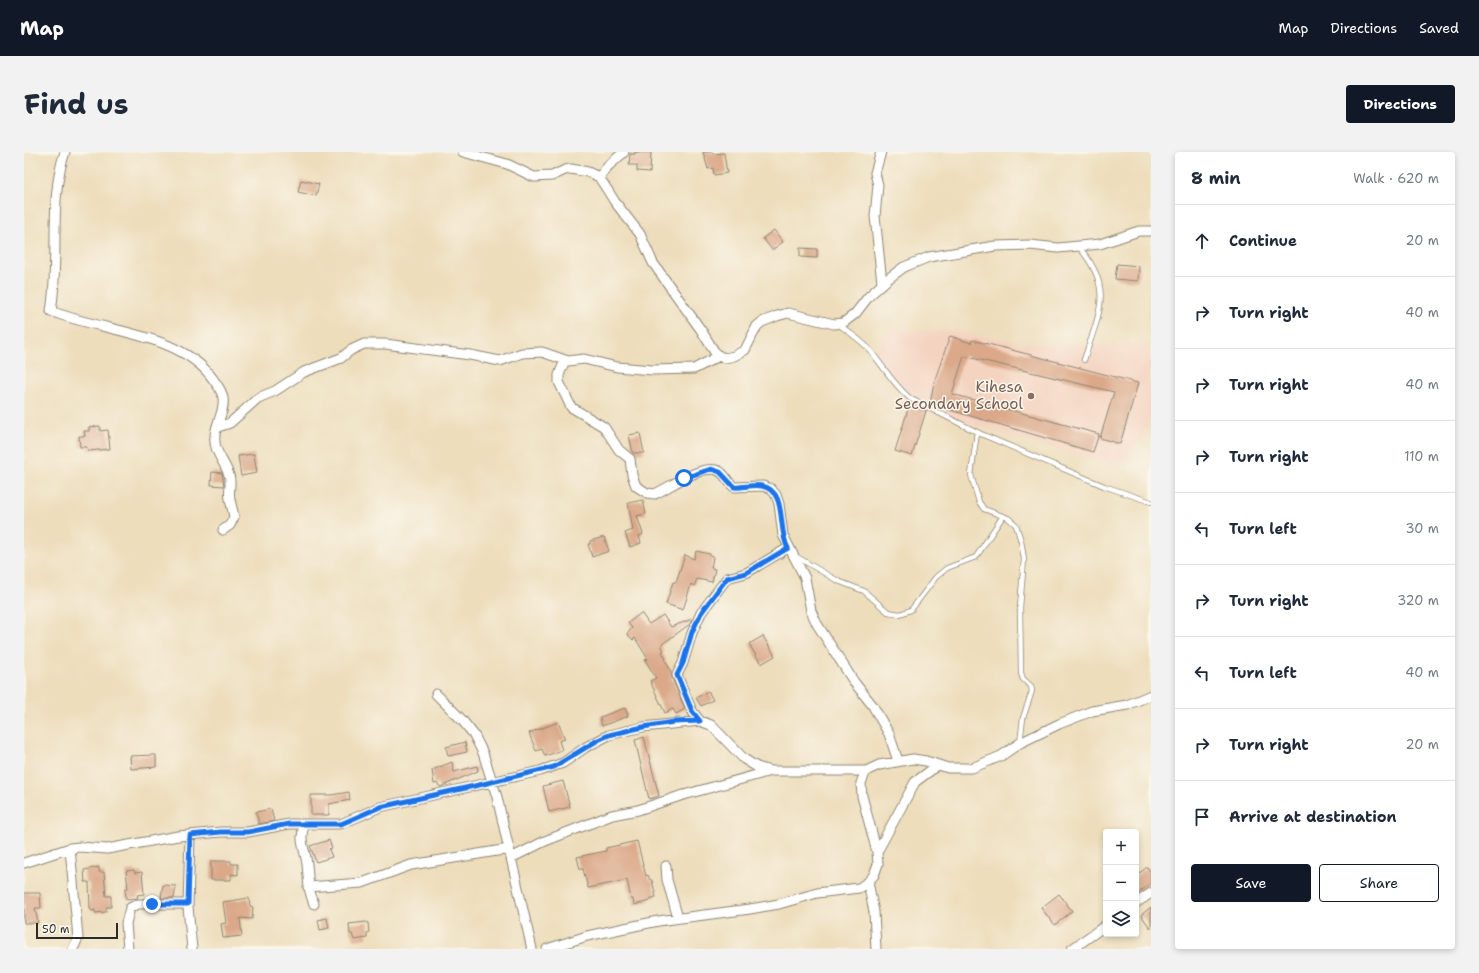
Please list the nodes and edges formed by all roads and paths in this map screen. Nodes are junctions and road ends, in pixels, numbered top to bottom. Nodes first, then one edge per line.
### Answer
1 (65, 152) edge
2 (463, 152) edge
3 (624, 152) edge
4 (881, 152) edge
5 (599, 176) junction
6 (1151, 231) edge
7 (1078, 246) junction
8 (882, 283) junction
9 (838, 324) junction
10 (719, 356) junction
11 (565, 360) junction
12 (1084, 360) dead end
13 (218, 427) junction
14 (977, 432) junction
15 (1151, 502) edge
16 (1003, 516) junction
17 (223, 530) dead end
18 (791, 552) junction
19 (436, 694) dead end
20 (1151, 695) edge
21 (700, 721) junction
22 (1020, 743) junction
23 (898, 761) junction
24 (938, 765) junction
25 (771, 771) junction
26 (866, 771) junction
27 (493, 782) junction
28 (305, 824) junction
29 (190, 835) junction
30 (70, 848) junction
31 (877, 852) junction
32 (510, 853) junction
33 (24, 864) edge
34 (666, 866) dead end
35 (868, 882) junction
36 (308, 887) junction
37 (1151, 893) edge
38 (1139, 901) edge
39 (188, 904) junction
40 (314, 904) dead end
41 (678, 918) junction
42 (1103, 928) edge
43 (73, 949) edge
44 (128, 949) edge
45 (192, 949) edge
46 (532, 949) edge
47 (547, 949) edge
48 (876, 949) edge
49 (1072, 949) edge

1 - 13 street
2 - 5 street
3 - 5 street
4 - 8 street
5 - 10 street
6 - 7 street
7 - 8 street
7 - 12 lane
8 - 9 street
9 - 10 street
9 - 14 lane
10 - 11 street
11 - 13 street
11 - 18 street
13 - 17 street
14 - 15 lane
14 - 16 lane
16 - 18 lane
16 - 22 lane
18 - 21 street
18 - 23 street
19 - 27 street
20 - 22 street
21 - 25 street
21 - 27 street
22 - 24 street
23 - 24 street
23 - 26 street
24 - 31 street
25 - 26 street
25 - 32 street
26 - 31 street
27 - 28 street
27 - 32 street
28 - 29 street
28 - 36 street
29 - 30 street
29 - 39 street
30 - 33 street
30 - 43 street
31 - 35 street
32 - 36 street
32 - 46 street
34 - 41 street
35 - 41 street
35 - 48 street
36 - 40 street
37 - 38 street
39 - 44 street
39 - 45 street
41 - 47 street
42 - 49 street

